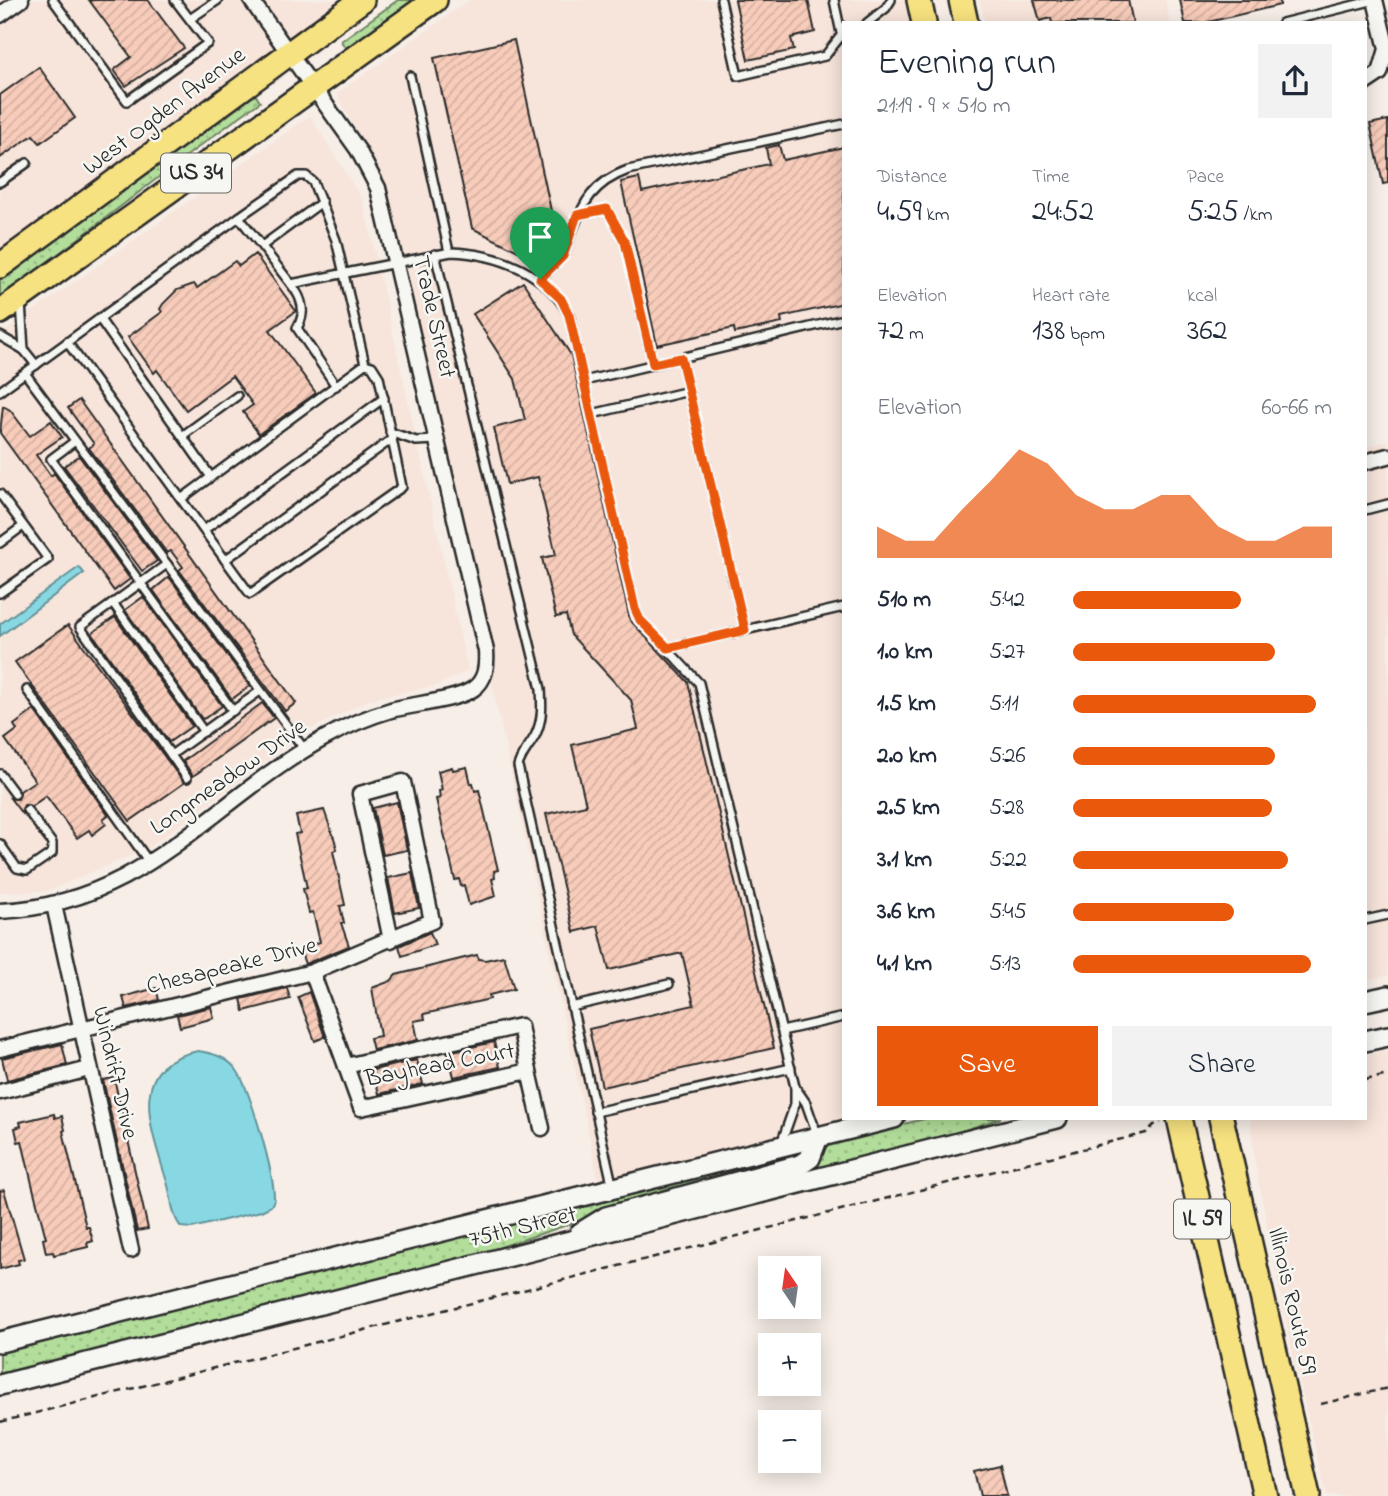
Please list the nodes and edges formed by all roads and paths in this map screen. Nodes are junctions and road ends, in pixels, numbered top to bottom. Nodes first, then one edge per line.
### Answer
1 (21, 0) edge
2 (53, 0) edge
3 (175, 0) edge
4 (218, 0) edge
5 (251, 0) edge
6 (362, 0) edge
7 (435, 0) edge
8 (721, 0) edge
9 (834, 0) edge
10 (891, 0) edge
11 (919, 0) edge
12 (961, 0) edge
13 (1375, 0) edge
14 (0, 15) edge
15 (190, 19) junction
16 (870, 21) edge
17 (924, 21) edge
18 (966, 21) edge
19 (1290, 21) edge
20 (842, 32) edge
21 (288, 53) junction
22 (410, 76) dead end
23 (1384, 76) edge
24 (1367, 82) edge
25 (314, 87) junction
26 (842, 124) edge
27 (27, 163) dead end
28 (0, 183) edge
29 (321, 202) junction
30 (577, 215) junction
31 (239, 217) junction
32 (262, 246) junction
33 (449, 252) junction
34 (435, 254) junction
35 (397, 263) junction
36 (0, 266) edge
37 (343, 273) junction
38 (540, 279) junction
39 (291, 284) junction
40 (22, 296) junction
41 (0, 312) edge
42 (100, 318) junction
43 (842, 320) edge
44 (0, 336) edge
45 (67, 342) junction
46 (24, 350) junction
47 (681, 358) junction
48 (365, 364) junction
49 (653, 364) junction
50 (36, 365) junction
51 (24, 373) junction
52 (584, 381) junction
53 (336, 386) junction
54 (0, 391) edge
55 (689, 391) junction
56 (237, 396) dead end
57 (384, 398) junction
58 (592, 414) junction
59 (391, 435) junction
60 (182, 436) junction
61 (438, 440) junction
62 (75, 441) junction
63 (1388, 456) edge
64 (1367, 461) edge
65 (211, 477) junction
66 (0, 494) edge
67 (181, 499) junction
68 (1388, 503) edge
69 (1367, 509) edge
70 (23, 526) junction
71 (204, 530) junction
72 (0, 542) edge
73 (225, 560) junction
74 (167, 565) junction
75 (139, 584) junction
76 (0, 593) edge
77 (113, 604) junction
78 (842, 607) edge
79 (745, 630) junction
80 (668, 648) junction
81 (484, 678) joint
82 (27, 691) dead end
83 (260, 691) junction
84 (233, 711) junction
85 (204, 732) junction
86 (305, 750) junction
87 (171, 755) junction
88 (0, 774) edge
89 (187, 778) dead end
90 (15, 794) dead end
91 (27, 810) dead end
92 (0, 844) edge
93 (149, 863) junction
94 (54, 905) junction
95 (0, 911) edge
96 (1388, 915) edge
97 (1367, 920) edge
98 (391, 940) junction
99 (312, 972) junction
100 (669, 984) dead end
101 (1388, 996) edge
102 (1367, 1001) edge
103 (571, 1007) junction
104 (842, 1017) edge
105 (80, 1029) junction
106 (782, 1031) junction
107 (1388, 1036) edge
108 (1367, 1041) edge
109 (0, 1049) edge
110 (346, 1066) junction
111 (791, 1068) junction
112 (89, 1069) junction
113 (529, 1071) junction
114 (1388, 1074) edge
115 (1367, 1079) edge
116 (795, 1087) junction
117 (0, 1092) edge
118 (595, 1112) junction
119 (886, 1120) edge
120 (1049, 1120) edge
121 (1179, 1120) edge
122 (1221, 1120) edge
123 (1236, 1120) edge
124 (1154, 1125) dead end
125 (542, 1128) dead end
126 (818, 1137) junction
127 (777, 1147) junction
128 (1228, 1151) junction
129 (613, 1189) junction
130 (565, 1243) junction
131 (131, 1250) dead end
132 (0, 1342) edge
133 (0, 1385) edge
134 (1388, 1388) edge
135 (1321, 1404) dead end
136 (0, 1422) edge
137 (1265, 1496) edge
138 (1308, 1496) edge

1 - 14 street
2 - 15 lane
3 - 15 lane
4 - 15 lane
5 - 21 street, Trade Street
6 - 21 main road, West Ogden Avenue / US 34
7 - 25 main road, US 34
8 - 20 lane
9 - 20 lane
10 - 16 lane
11 - 17 main road
12 - 18 main road
13 - 19 lane
13 - 23 street
21 - 25 street, Trade Street
21 - 36 main road, West Ogden Avenue / US 34
22 - 33 lane
23 - 24 street
25 - 35 street, Trade Street
25 - 40 main road, US 34
26 - 30 lane
27 - 28 lane
29 - 31 lane
29 - 32 lane
29 - 37 lane
30 - 38 lane
30 - 49 lane
31 - 32 lane
31 - 42 lane
32 - 39 lane
33 - 34 lane
33 - 38 lane
34 - 35 lane
34 - 103 lane
35 - 37 lane
35 - 61 street, Trade Street
37 - 39 lane
37 - 48 lane
38 - 52 lane
39 - 53 lane
40 - 41 main road, US 34
40 - 46 lane
42 - 45 lane
42 - 60 lane
43 - 47 lane
44 - 46 lane
45 - 50 lane
45 - 67 lane
46 - 50 lane
47 - 49 lane
47 - 55 lane
48 - 53 lane
48 - 57 lane
49 - 52 lane
50 - 51 lane
51 - 54 lane
51 - 62 lane
52 - 58 lane
53 - 65 lane
55 - 58 lane
55 - 79 lane
56 - 60 lane
57 - 59 lane
57 - 71 lane
58 - 80 lane
59 - 61 lane
59 - 73 lane
59 - 73 lane
60 - 65 lane
61 - 81 street, Trade Street
62 - 74 lane
62 - 75 lane
63 - 64 street
65 - 67 lane
66 - 70 lane
67 - 71 lane
68 - 69 lane
70 - 72 lane
70 - 76 lane
71 - 73 lane
74 - 75 lane
74 - 83 lane
75 - 77 lane
75 - 84 lane
77 - 85 lane
77 - 87 lane
78 - 79 lane
79 - 80 lane
80 - 106 lane
81 - 86 street, Longmeadow Drive
82 - 93 lane
83 - 84 lane
83 - 86 lane
84 - 85 lane
85 - 87 lane
86 - 93 street, Longmeadow Drive
87 - 89 lane
88 - 90 lane
91 - 92 lane
93 - 94 street, Longmeadow Drive
94 - 95 street, Longmeadow Drive
94 - 105 street, Windrift Drive
96 - 97 lane
98 - 98 street, Chesapeake Drive
98 - 99 street, Chesapeake Drive
99 - 105 street, Chesapeake Drive
99 - 110 street, Bayhead Court
100 - 103 lane
101 - 102 main road
103 - 118 lane
104 - 106 lane
105 - 109 street, Chesapeake Drive
105 - 112 street, Windrift Drive
106 - 111 lane
107 - 108 main road
110 - 113 street, Bayhead Court
110 - 113 street
111 - 116 lane
111 - 118 lane
112 - 117 street
112 - 131 street, Windrift Drive
113 - 125 street, Bayhead Court
114 - 115 path
116 - 126 lane
116 - 127 lane
118 - 129 lane
119 - 126 main road, 75th Street
120 - 130 main road, 75th Street
121 - 137 main road, IL 59
122 - 128 main road, Illinois Route 59 / IL 59
123 - 128 main road
124 - 136 path
126 - 127 main road, 75th Street
126 - 130 main road
127 - 129 main road, 75th Street
128 - 138 main road, Illinois Route 59 / IL 59
129 - 132 main road, 75th Street
130 - 133 main road, 75th Street
134 - 135 path

